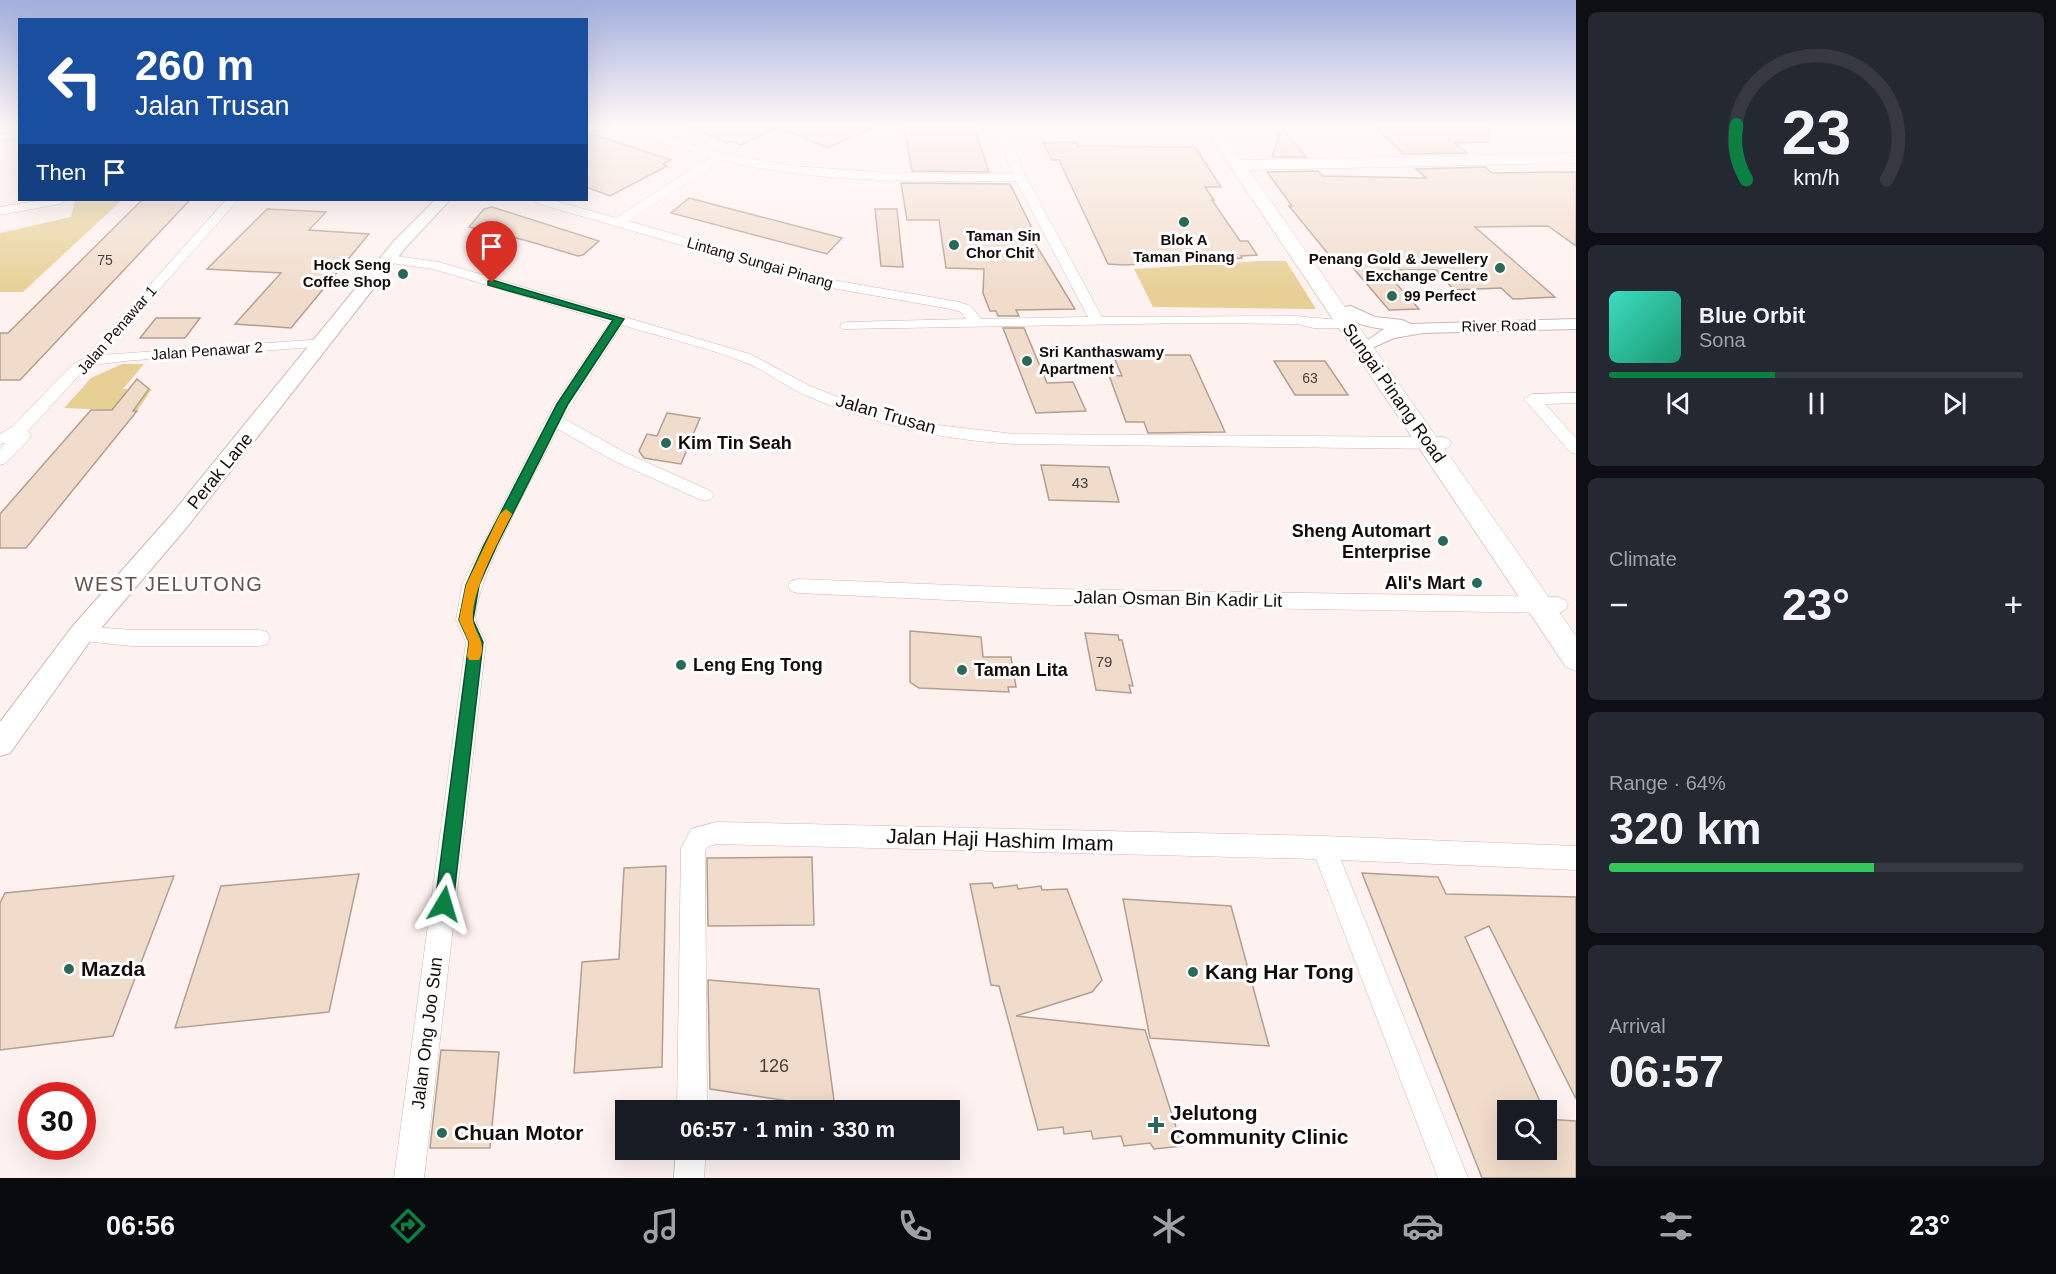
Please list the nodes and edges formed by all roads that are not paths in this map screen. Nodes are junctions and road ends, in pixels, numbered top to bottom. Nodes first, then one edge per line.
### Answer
1 (680, 182) edge
2 (1023, 182) edge
3 (1255, 182) edge
4 (55, 201) edge
5 (231, 201) edge
6 (442, 201) edge
7 (544, 201) edge
8 (0, 211) edge
9 (618, 222) junction
10 (389, 260) junction
11 (1345, 316) junction
12 (619, 319) junction
13 (1096, 319) junction
14 (976, 322) junction
15 (1576, 324) edge
16 (847, 326) dead end
17 (1423, 328) junction
18 (1374, 342) junction
19 (323, 343) junction
20 (91, 361) junction
21 (1576, 398) edge
22 (555, 420) junction
23 (0, 439) edge
24 (1436, 443) junction
25 (1576, 448) edge
26 (0, 459) edge
27 (705, 495) dead end
28 (798, 586) dead end
29 (1548, 605) junction
30 (1576, 631) edge
31 (81, 634) junction
32 (260, 638) dead end
33 (1576, 659) edge
34 (0, 744) edge
35 (1324, 848) junction
36 (1576, 858) edge
37 (692, 1100) edge
38 (690, 1160) edge
39 (409, 1178) edge
40 (689, 1178) edge
41 (1453, 1178) edge

1 - 9 street
2 - 13 street
3 - 11 main road, Sungai Pinang Road
4 - 8 street
5 - 20 street, Jalan Penawar 1
6 - 10 street, Perak Lane
7 - 9 street, Lintang Sungai Pinang
9 - 14 street, Lintang Sungai Pinang
10 - 12 street, Jalan Trusan
10 - 19 street, Perak Lane
11 - 13 street
11 - 17 street, River Road
11 - 18 main road, Sungai Pinang Road
11 - 24 main road, Sungai Pinang Road
12 - 22 street, Jalan Ong Joo Sun
12 - 24 street, Jalan Trusan
13 - 14 street
14 - 16 street
15 - 17 street, River Road
17 - 18 street, River Road
18 - 24 main road, Sungai Pinang Road
19 - 20 street, Jalan Penawar 2
19 - 31 street, Perak Lane
20 - 23 street
20 - 26 street, Jalan Penawar 1
21 - 25 street
22 - 27 street
22 - 39 street, Jalan Ong Joo Sun
24 - 29 main road, Sungai Pinang Road
28 - 29 street, Jalan Osman Bin Kadir Lit
29 - 30 main road, Sungai Pinang Road
29 - 33 main road, Sungai Pinang Road
31 - 32 street
31 - 34 street, Perak Lane
35 - 36 street, Jalan Haji Hashim Imam
35 - 37 street, Jalan Haji Hashim Imam
35 - 41 street
38 - 40 street

